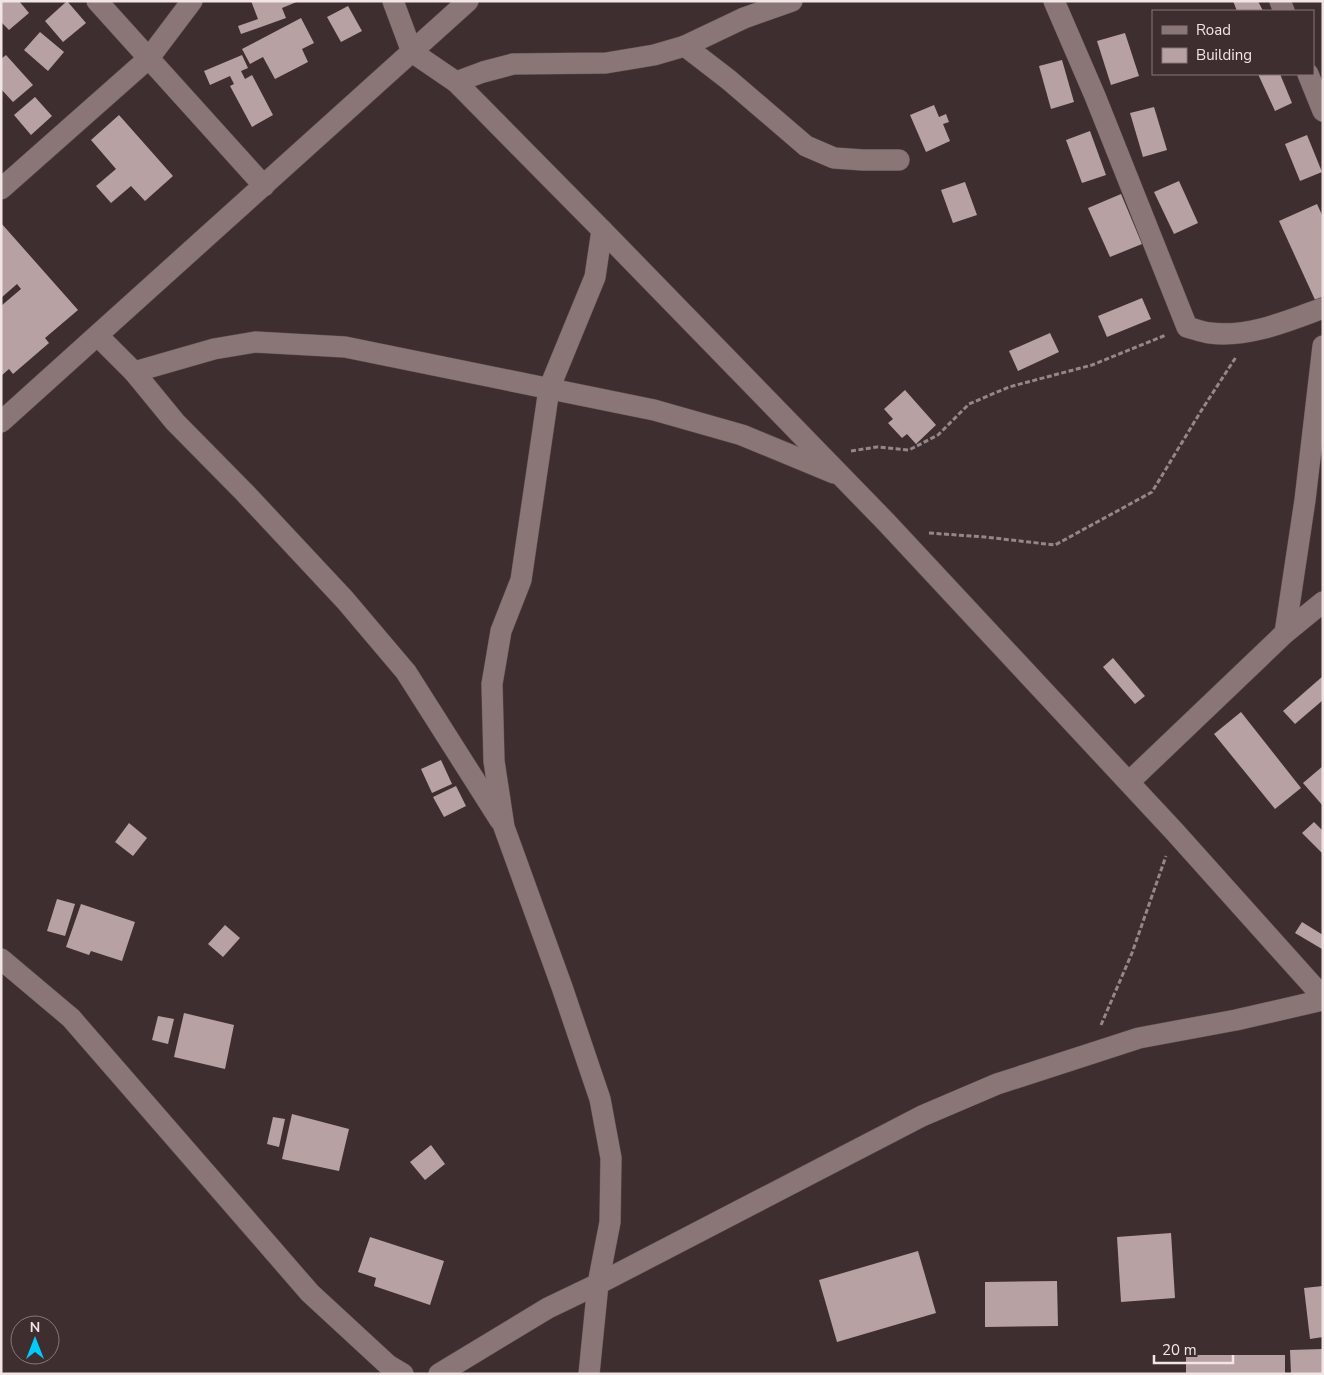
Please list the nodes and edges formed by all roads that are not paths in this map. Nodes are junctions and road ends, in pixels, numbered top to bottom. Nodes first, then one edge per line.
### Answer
1 (97, 1) edge
2 (192, 1) edge
3 (393, 1) edge
4 (468, 1) edge
5 (792, 1) edge
6 (1054, 1) edge
7 (685, 46) junction
8 (412, 52) junction
9 (149, 58) junction
10 (1308, 75) edge
11 (456, 82) junction
12 (1323, 111) edge
13 (899, 160) dead end
14 (264, 186) junction
15 (1, 189) edge
16 (602, 230) junction
17 (1323, 308) edge
18 (98, 336) junction
19 (1323, 346) edge
20 (134, 372) junction
21 (549, 389) junction
22 (1, 422) edge
23 (841, 476) junction
24 (1323, 602) edge
25 (1285, 634) junction
26 (1129, 782) junction
27 (504, 827) junction
28 (1, 959) edge
29 (1323, 998) edge
30 (598, 1284) junction
31 (403, 1374) edge
32 (439, 1374) edge
33 (589, 1374) edge

1 - 9 street
2 - 9 street
3 - 8 street
4 - 8 street
5 - 7 street
6 - 17 street
7 - 11 street
7 - 13 street
8 - 11 street
8 - 14 street
9 - 14 street
9 - 15 street
10 - 12 street
11 - 16 street
14 - 18 street
16 - 21 street
16 - 23 street
18 - 20 street
18 - 22 street
19 - 25 street
20 - 21 street
20 - 27 street
21 - 23 street
21 - 27 street
23 - 26 street
24 - 25 street
25 - 26 street
26 - 29 street
27 - 30 street
28 - 31 street
29 - 30 street
30 - 32 street
30 - 33 street

